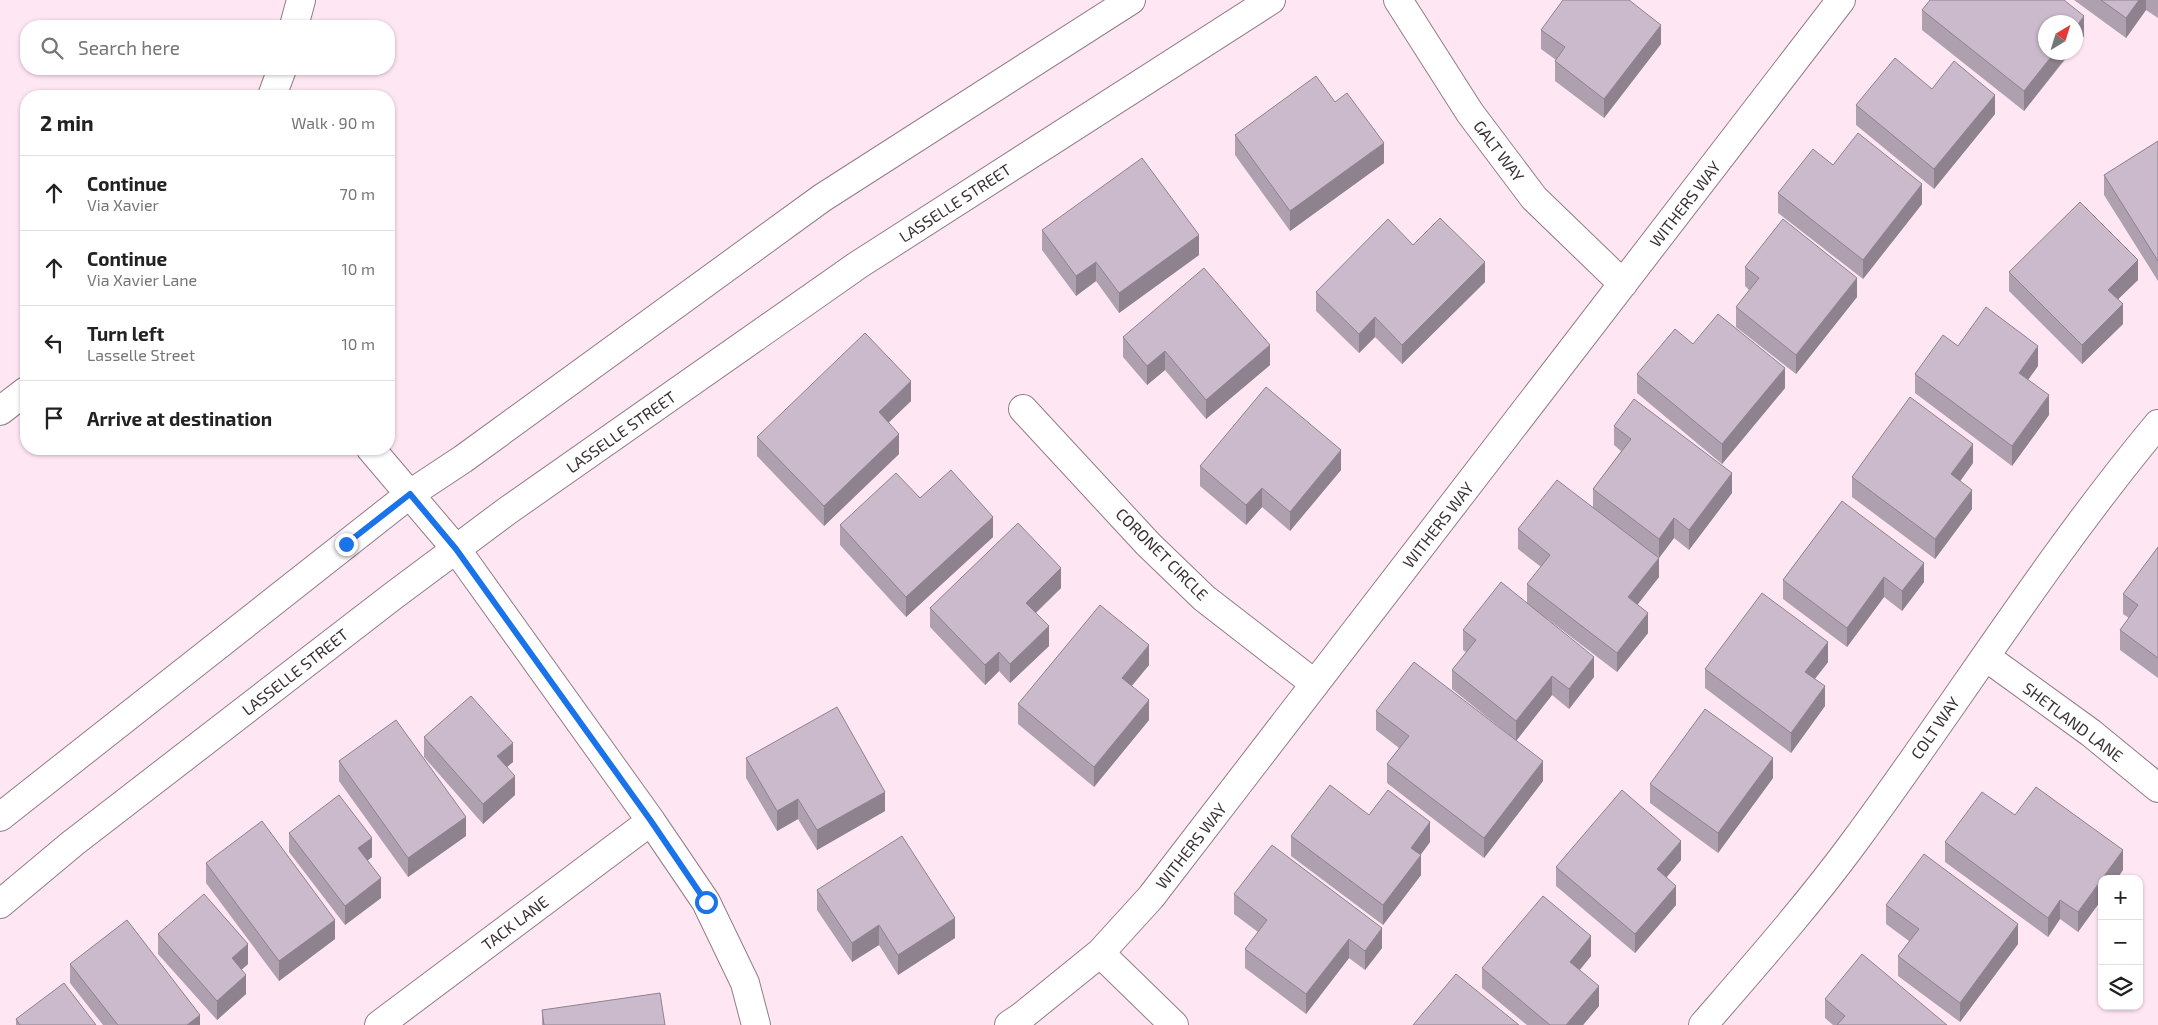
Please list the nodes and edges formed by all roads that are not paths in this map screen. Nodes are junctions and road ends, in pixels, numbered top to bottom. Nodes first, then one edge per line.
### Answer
1 (301, 0) edge
2 (1131, 0) edge
3 (1270, 0) edge
4 (1398, 0) edge
5 (1841, 0) edge
6 (296, 20) edge
7 (280, 75) edge
8 (274, 90) edge
9 (1623, 284) junction
10 (20, 396) edge
11 (1023, 410) dead end
12 (0, 411) edge
13 (2158, 424) edge
14 (376, 455) edge
15 (410, 494) junction
16 (456, 549) junction
17 (1986, 657) junction
18 (1315, 684) junction
19 (2158, 788) edge
20 (0, 817) edge
21 (651, 821) junction
22 (0, 904) edge
23 (1100, 952) junction
24 (379, 1025) edge
25 (756, 1025) edge
26 (1009, 1025) edge
27 (1174, 1025) edge
28 (1703, 1025) edge

1 - 6 street
2 - 15 street
3 - 16 street, LASSELLE STREET
4 - 9 street, GALT WAY
5 - 9 street, WITHERS WAY
7 - 8 street
9 - 18 street, WITHERS WAY
10 - 12 street
11 - 18 street, CORONET CIRCLE
13 - 17 street, COLT WAY
14 - 15 street
15 - 16 street
15 - 20 street
16 - 21 street
16 - 22 street, LASSELLE STREET
17 - 19 street, SHETLAND LANE
17 - 28 street, COLT WAY
18 - 23 street, WITHERS WAY
21 - 24 street, TACK LANE
21 - 25 street
23 - 26 street, WITHERS WAY
23 - 27 street

